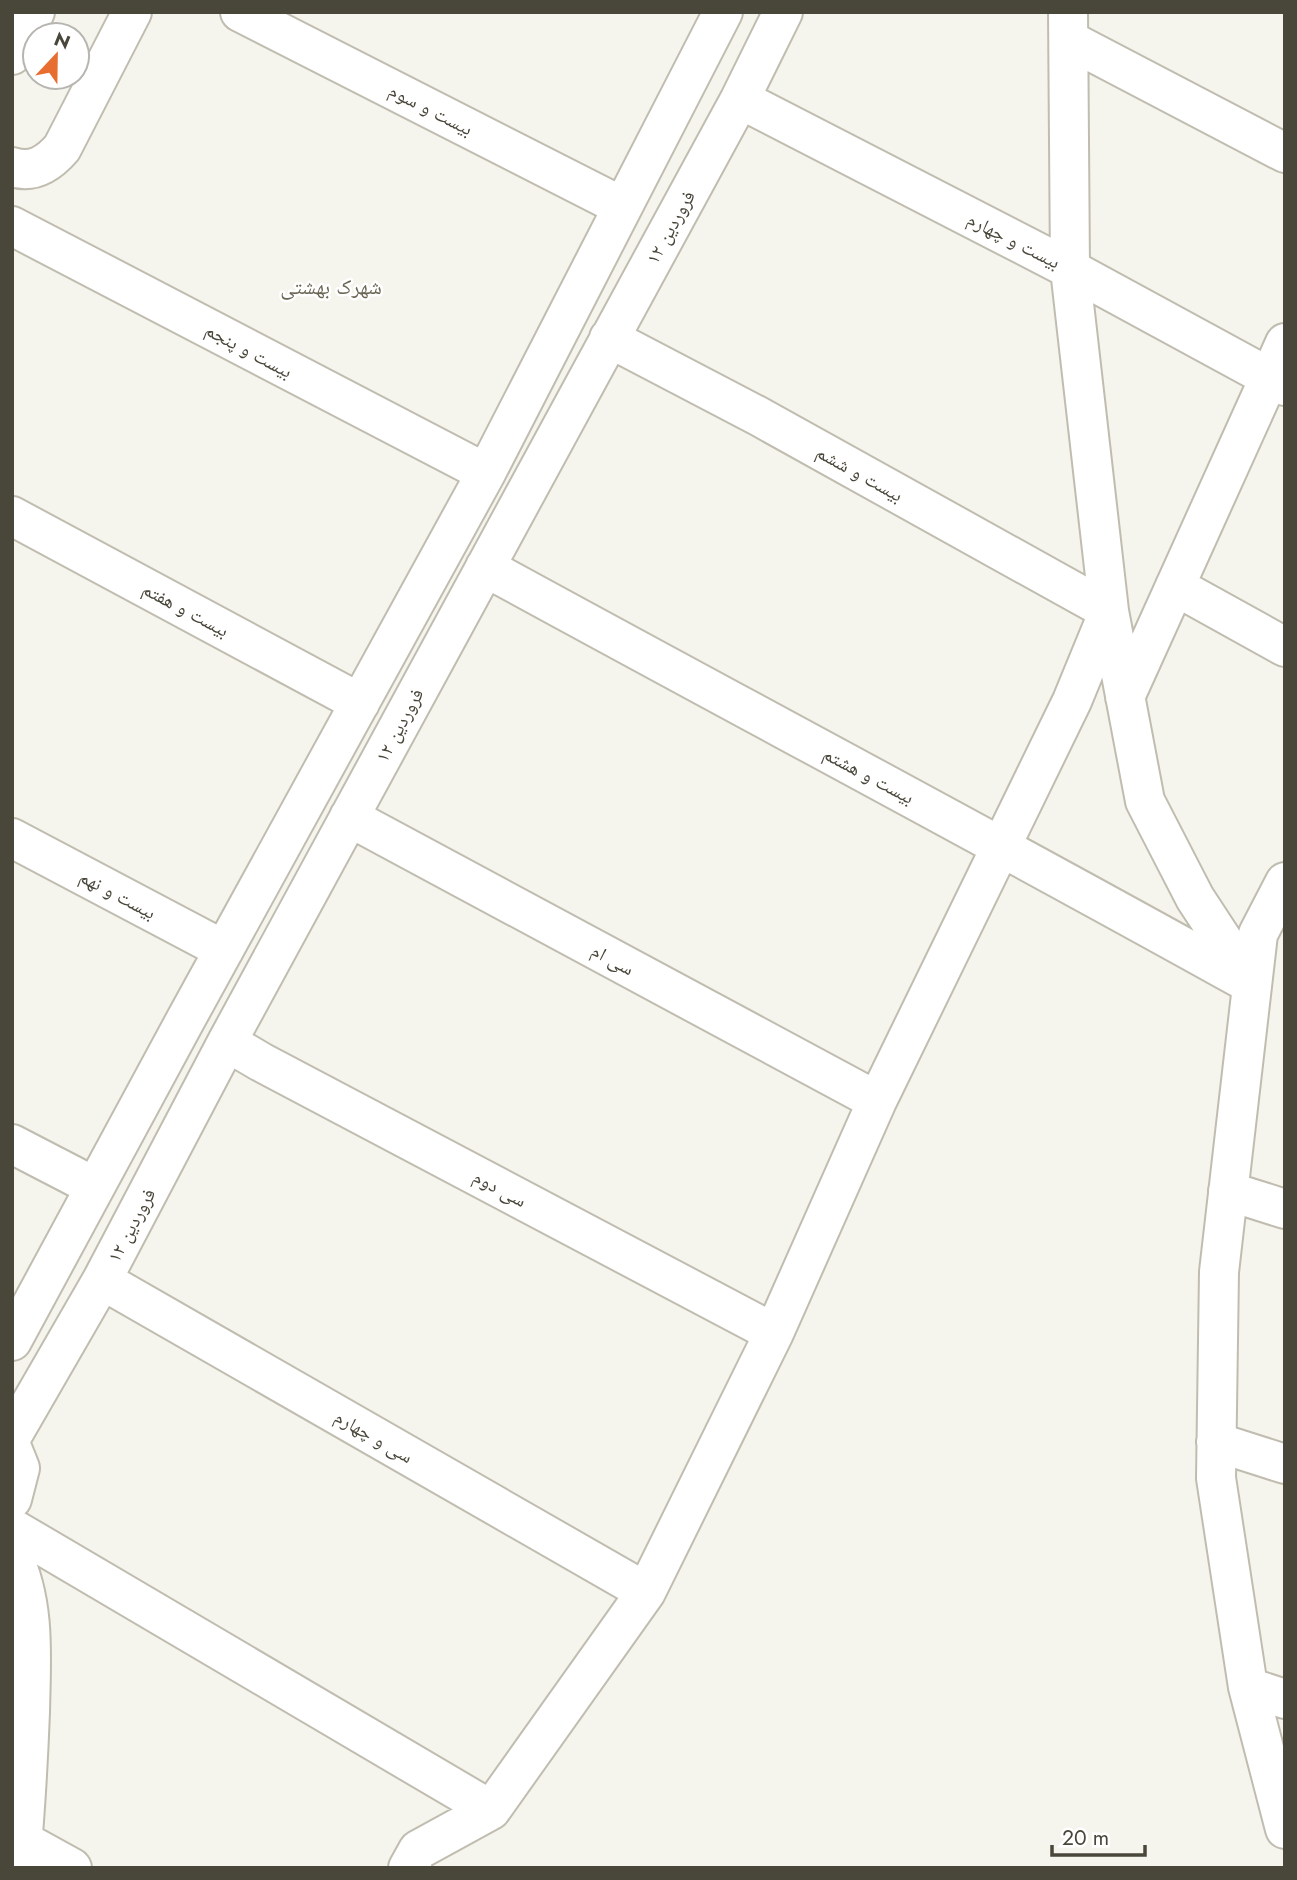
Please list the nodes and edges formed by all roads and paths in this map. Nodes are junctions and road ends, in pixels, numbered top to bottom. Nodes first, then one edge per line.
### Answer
1 (35, 12) edge
2 (132, 12) edge
3 (240, 12) edge
4 (723, 12) edge
5 (783, 12) edge
6 (1068, 26) edge
7 (12, 55) edge
8 (740, 99) junction
9 (1285, 153) edge
10 (23, 168) edge
11 (621, 206) junction
12 (12, 214) edge
13 (12, 226) edge
14 (1070, 269) junction
15 (609, 338) junction
16 (1285, 343) edge
17 (1277, 382) edge
18 (486, 474) junction
19 (12, 516) edge
20 (485, 567) junction
21 (1175, 586) junction
22 (1109, 611) junction
23 (1285, 647) edge
24 (1125, 697) junction
25 (360, 703) junction
26 (349, 817) junction
27 (12, 838) edge
28 (1000, 845) junction
29 (1284, 885) edge
30 (224, 950) junction
31 (1252, 985) junction
32 (227, 1042) junction
33 (877, 1101) junction
34 (12, 1144) edge
35 (96, 1186) junction
36 (1228, 1191) junction
37 (1285, 1209) edge
38 (102, 1280) junction
39 (774, 1333) junction
40 (12, 1341) edge
41 (12, 1436) edge
42 (1216, 1442) junction
43 (12, 1448) edge
44 (1285, 1464) edge
45 (12, 1499) edge
46 (12, 1528) edge
47 (12, 1554) edge
48 (646, 1592) junction
49 (1248, 1687) junction
50 (1285, 1699) edge
51 (491, 1810) junction
52 (1285, 1829) edge
53 (22, 1854) edge
54 (72, 1868) edge
55 (408, 1868) edge

1 - 7 street
2 - 10 street
3 - 11 street, بیست و سوم
4 - 11 street
5 - 8 street, ۱۲ فروردین
6 - 9 street
6 - 14 street
8 - 14 street, بیست و چهارم
8 - 15 street, ۱۲ فروردین
10 - 12 street
11 - 18 street
13 - 18 street, بیست و پنجم
14 - 17 street, بیست و چهارم
14 - 22 street
15 - 20 street, ۱۲ فروردین
15 - 22 street, بیست و ششم
16 - 17 street
17 - 21 street
18 - 25 street
19 - 25 street, بیست و هفتم
20 - 26 street, ۱۲ فروردین
20 - 28 street, بیست و هشتم
21 - 23 street
21 - 24 street
22 - 24 street
22 - 28 street
24 - 31 street
25 - 30 street
26 - 32 street, ۱۲ فروردین
26 - 33 street, سی ام
27 - 30 street, بیست و نهم
28 - 31 street, بیست و هشتم
28 - 33 street
29 - 31 street
30 - 35 street
31 - 36 street
32 - 38 street, ۱۲ فروردین
32 - 39 street, سی دوم
33 - 39 street
34 - 35 street
35 - 40 street
36 - 37 street
36 - 42 street
38 - 41 street, ۱۲ فروردین
38 - 48 street, سی و چهارم
39 - 48 street
42 - 44 street
42 - 49 street
43 - 45 street
46 - 51 street
47 - 53 street
48 - 51 street
49 - 50 street
49 - 52 street
51 - 55 street
53 - 54 street

